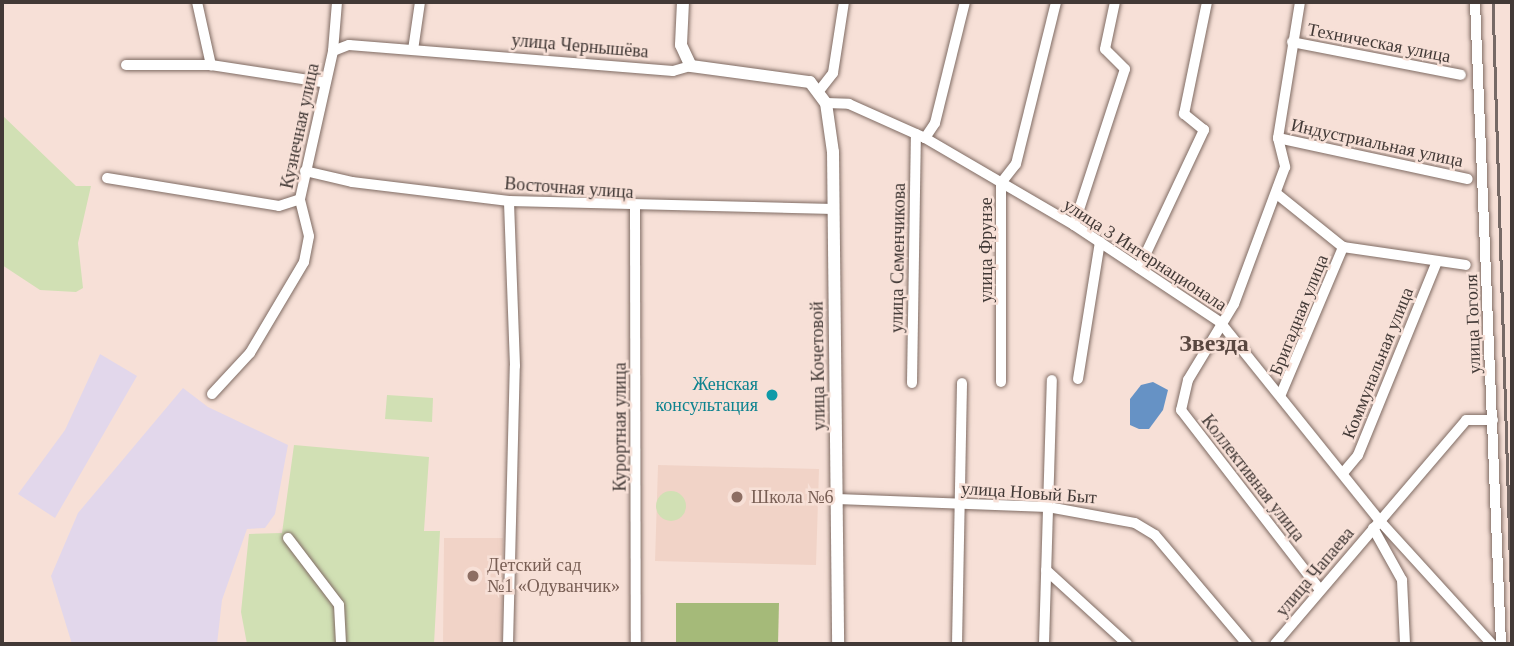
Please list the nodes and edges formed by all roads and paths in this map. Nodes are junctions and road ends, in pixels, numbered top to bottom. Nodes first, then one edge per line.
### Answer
1 (197, 2) edge
2 (337, 2) edge
3 (420, 2) edge
4 (683, 2) edge
5 (844, 2) edge
6 (965, 2) edge
7 (1056, 2) edge
8 (1115, 2) edge
9 (1206, 2) edge
10 (1300, 2) edge
11 (1475, 2) edge
12 (1292, 42) junction
13 (413, 50) junction
14 (333, 51) junction
15 (126, 65) dead end
16 (211, 65) junction
17 (691, 66) junction
18 (1461, 75) dead end
19 (322, 82) junction
20 (819, 91) junction
21 (826, 103) junction
22 (920, 136) junction
23 (1278, 138) junction
24 (305, 171) junction
25 (107, 178) dead end
26 (1468, 179) dead end
27 (1001, 183) junction
28 (1277, 194) junction
29 (300, 199) junction
30 (509, 201) junction
31 (635, 209) junction
32 (834, 209) junction
33 (1074, 225) junction
34 (1100, 242) junction
35 (1343, 247) junction
36 (1437, 261) junction
37 (1466, 265) dead end
38 (1139, 268) junction
39 (1220, 322) junction
40 (1079, 379) dead end
41 (1052, 380) dead end
42 (1002, 382) dead end
43 (912, 383) dead end
44 (962, 383) dead end
45 (212, 394) dead end
46 (1281, 394) junction
47 (1493, 420) junction
48 (1343, 473) junction
49 (837, 499) junction
50 (960, 504) junction
51 (1048, 507) junction
52 (1376, 524) junction
53 (288, 538) dead end
54 (1046, 570) junction
55 (1320, 590) junction
56 (341, 644) edge
57 (508, 644) edge
58 (636, 644) edge
59 (838, 644) edge
60 (957, 644) edge
61 (1044, 644) edge
62 (1128, 644) edge
63 (1247, 644) edge
64 (1275, 644) edge
65 (1405, 644) edge
66 (1492, 644) edge
67 (1501, 644) edge

1 - 16 street
2 - 14 street, Кузнечная улица
3 - 13 street
4 - 17 main road
5 - 20 street
6 - 22 street, улица Семенчикова
7 - 27 street, улица Фрунзе
8 - 33 street
9 - 38 street
10 - 12 street
11 - 47 street, улица Гоголя
12 - 18 street, Техническая улица
12 - 23 street
13 - 14 street, улица Чернышёва
13 - 17 street, улица Чернышёва
14 - 19 street, Кузнечная улица
15 - 16 street
16 - 19 street
17 - 20 main road, улица Чернышёва
19 - 24 street, Кузнечная улица
20 - 21 main road, улица Кочетовой
21 - 22 street, улица 3 Интернационала
21 - 32 main road, улица Кочетовой
22 - 27 street, улица 3 Интернационала
22 - 43 street, улица Семенчикова
23 - 26 street, Индустриальная улица
23 - 28 street
24 - 29 street, Кузнечная улица
24 - 30 street, Восточная улица
25 - 29 street
27 - 33 street, улица 3 Интернационала
27 - 42 street, улица Фрунзе
28 - 35 street
28 - 39 street
29 - 45 street, Кузнечная улица
30 - 31 street, Восточная улица
30 - 57 street
31 - 32 street, Восточная улица
31 - 58 street, Курортная улица
32 - 49 main road, улица Кочетовой
33 - 34 street, улица 3 Интернационала
34 - 38 street, улица 3 Интернационала
34 - 40 street
35 - 36 street
35 - 46 street, Бригадная улица
36 - 37 street
36 - 48 street, Коммунальная улица
38 - 39 street, улица 3 Интернационала
39 - 46 street, улица 3 Интернационала
39 - 55 street, Коллективная улица
41 - 51 street
44 - 50 street
46 - 48 street, улица 3 Интернационала
47 - 52 street, улица Чапаева
47 - 67 street, улица Гоголя
48 - 52 street, улица 3 Интернационала
49 - 50 street, улица Новый Быт
49 - 59 main road, улица Кочетовой
50 - 51 street, улица Новый Быт
50 - 60 street
51 - 54 street
51 - 63 street, улица Новый Быт
52 - 55 street, улица Чапаева
52 - 65 street
52 - 66 street, улица 3 Интернационала
53 - 56 street
54 - 61 street
54 - 62 street
55 - 64 street, улица Чапаева

